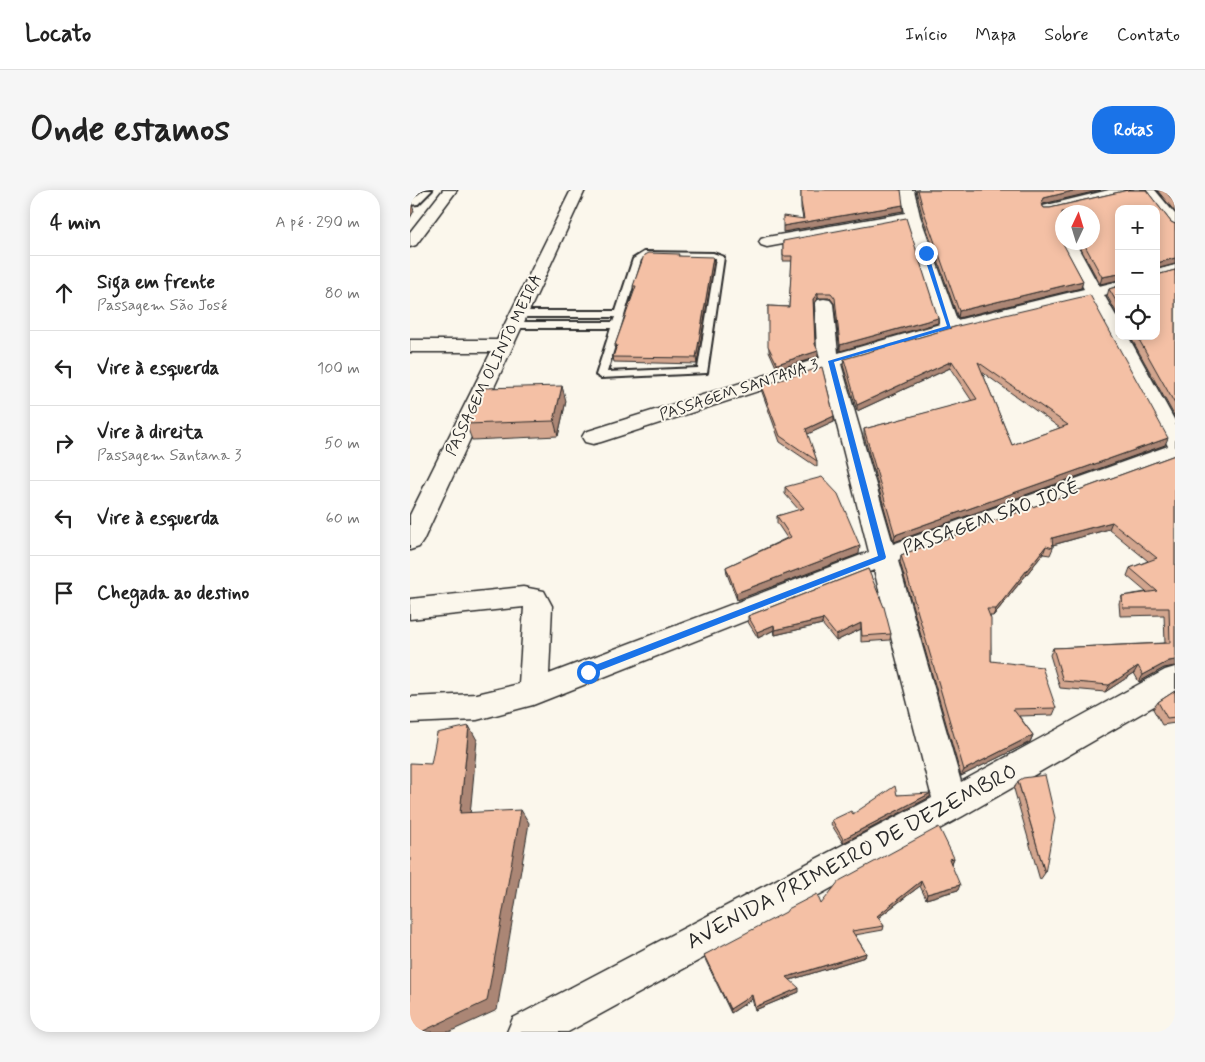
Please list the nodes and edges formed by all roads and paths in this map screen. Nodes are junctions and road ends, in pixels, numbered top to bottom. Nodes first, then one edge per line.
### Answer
1 (428, 190) edge
2 (450, 190) edge
3 (578, 190) edge
4 (908, 190) edge
5 (1126, 190) edge
6 (1148, 190) edge
7 (410, 204) edge
8 (914, 216) junction
9 (1055, 221) edge
10 (1175, 224) edge
11 (410, 242) edge
12 (767, 242) dead end
13 (1071, 250) edge
14 (1175, 270) edge
15 (1160, 274) edge
16 (1115, 287) edge
17 (1095, 292) junction
18 (824, 304) dead end
19 (620, 314) junction
20 (517, 320) junction
21 (616, 325) junction
22 (950, 327) junction
23 (410, 346) edge
24 (503, 346) junction
25 (831, 361) junction
26 (593, 437) dead end
27 (1175, 441) edge
28 (1175, 452) edge
29 (410, 541) edge
30 (882, 557) junction
31 (410, 609) edge
32 (1175, 679) edge
33 (533, 693) junction
34 (410, 710) edge
35 (951, 805) junction
36 (527, 1032) edge

1 - 7 lane
2 - 11 street
3 - 20 street, PASSAGEM OLINTO MEIRA
4 - 8 street
5 - 9 street
6 - 10 street
8 - 12 street
8 - 22 street
13 - 17 street
14 - 15 street
16 - 17 street, PASSAGEM SANTANA 3
17 - 22 street, PASSAGEM SANTANA 3
17 - 27 street
18 - 25 street
19 - 20 lane
19 - 21 lane
19 - 21 lane
20 - 21 lane
20 - 24 street, PASSAGEM OLINTO MEIRA
22 - 25 street, PASSAGEM SANTANA 3
23 - 24 street
24 - 29 street, PASSAGEM OLINTO MEIRA
25 - 26 street, PASSAGEM SANTANA 3
25 - 30 street
28 - 30 street, PASSAGEM SÃO JOSÉ
30 - 33 street, PASSAGEM SÃO JOSÉ
30 - 35 street
31 - 33 street
32 - 35 street, AVENIDA PRIMEIRO DE DEZEMBRO
33 - 34 street, PASSAGEM SÃO JOSÉ
35 - 36 street, AVENIDA PRIMEIRO DE DEZEMBRO

